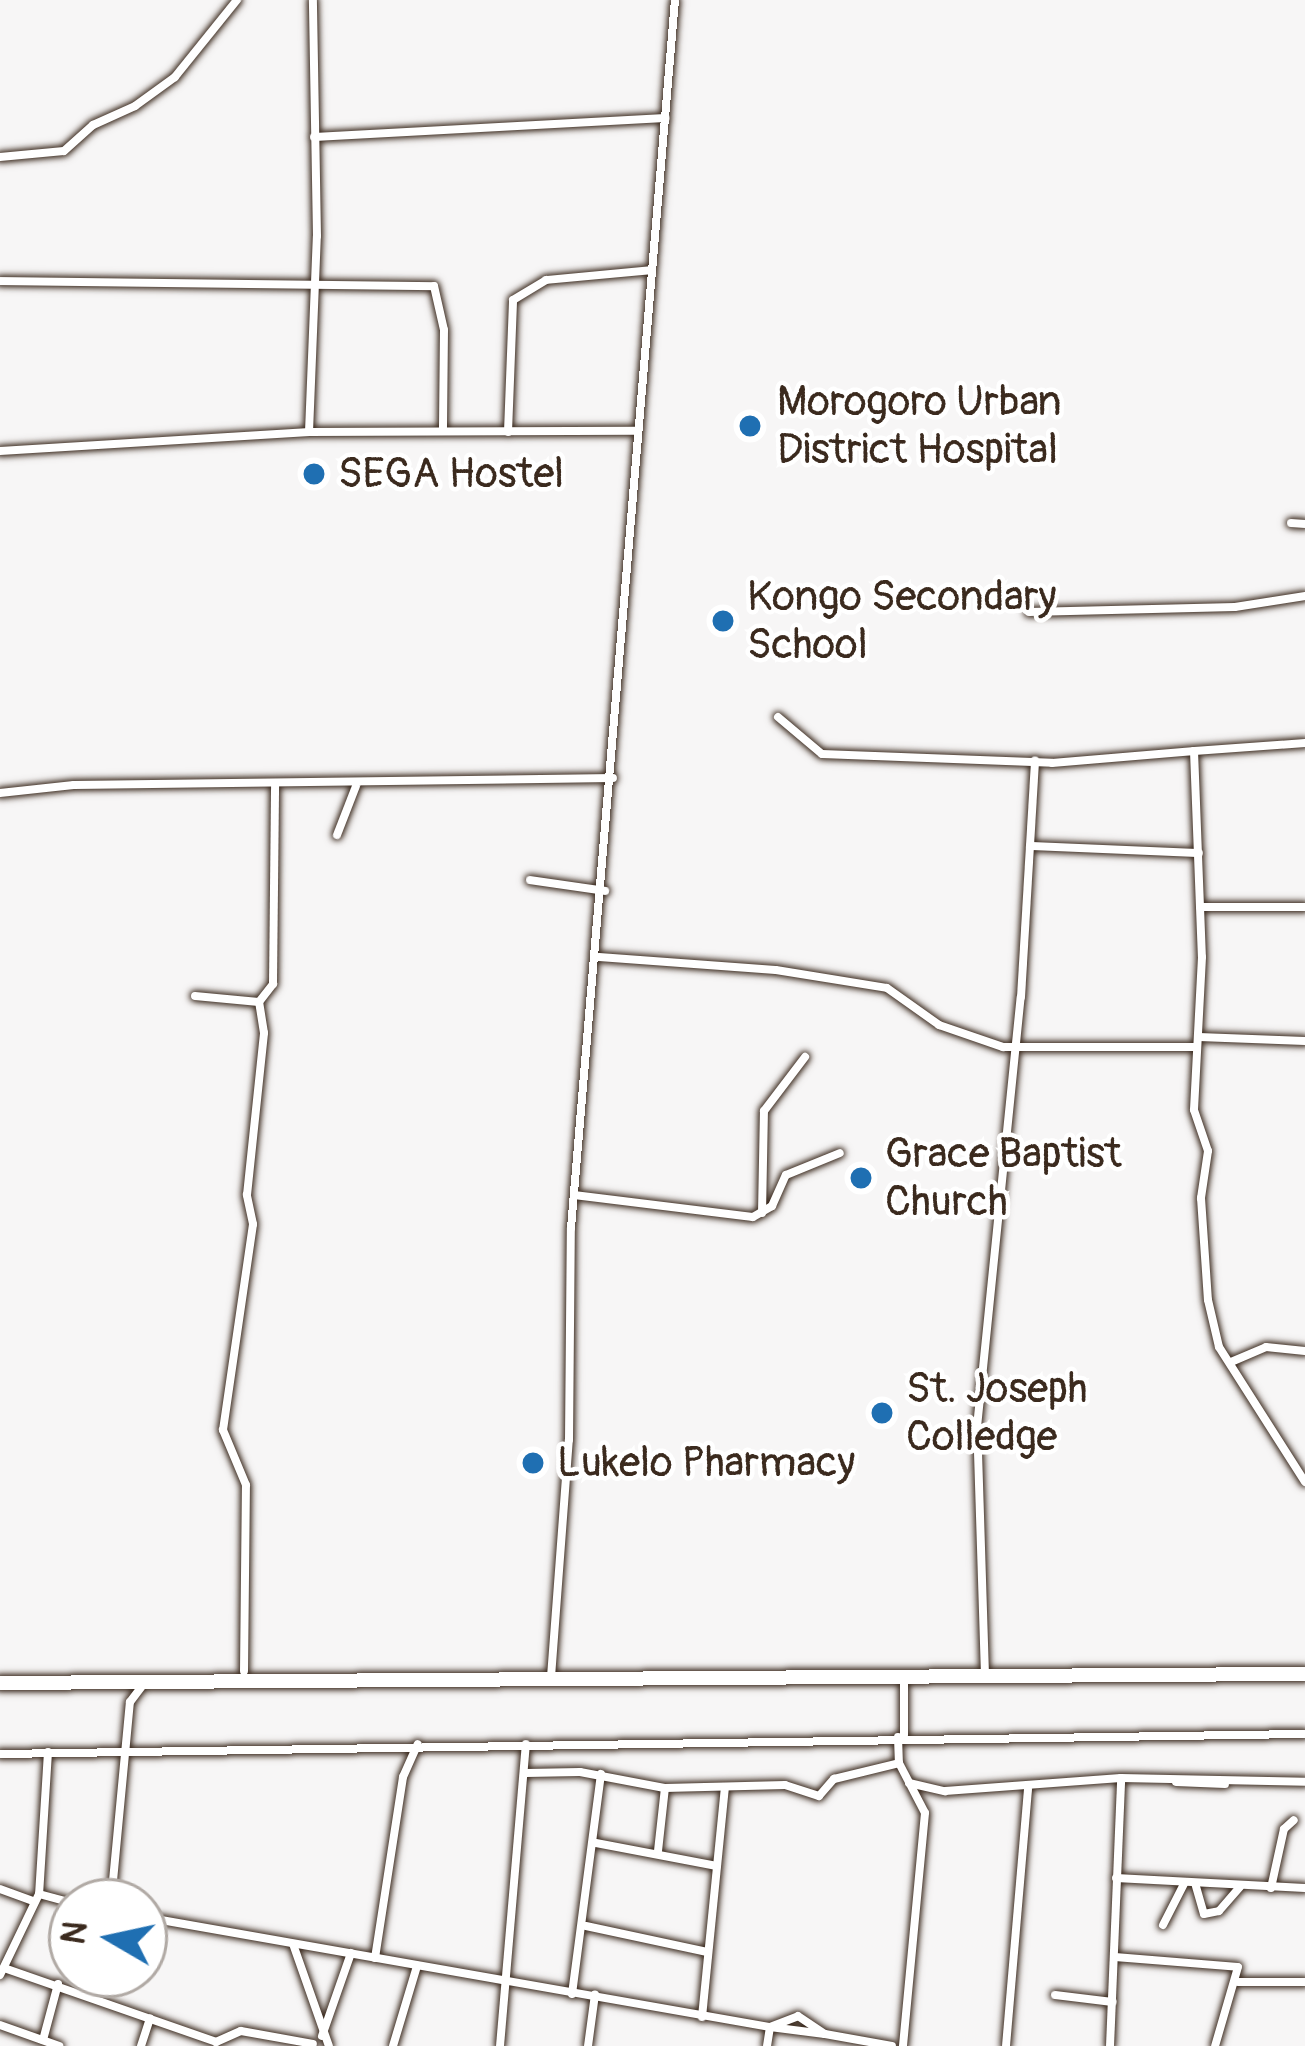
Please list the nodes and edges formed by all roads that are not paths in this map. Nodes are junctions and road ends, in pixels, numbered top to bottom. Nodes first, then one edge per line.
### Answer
1 (237, 0) edge
2 (313, 0) edge
3 (675, 0) edge
4 (665, 118) junction
5 (314, 137) junction
6 (0, 157) edge
7 (652, 270) junction
8 (0, 281) edge
9 (314, 290) junction
10 (443, 431) junction
11 (637, 431) junction
12 (309, 432) junction
13 (508, 432) junction
14 (0, 451) edge
15 (1291, 523) dead end
16 (1305, 524) edge
17 (1305, 596) edge
18 (1029, 612) dead end
19 (778, 717) dead end
20 (1305, 743) edge
21 (1194, 751) junction
22 (1035, 760) junction
23 (613, 778) junction
24 (275, 784) junction
25 (356, 786) junction
26 (0, 793) edge
27 (337, 835) dead end
28 (1030, 846) junction
29 (1199, 853) junction
30 (530, 880) dead end
31 (605, 891) junction
32 (1305, 907) edge
33 (1200, 908) junction
34 (599, 957) junction
35 (195, 996) dead end
36 (259, 1003) junction
37 (1199, 1037) junction
38 (1305, 1041) edge
39 (1012, 1047) junction
40 (1194, 1047) junction
41 (805, 1058) dead end
42 (840, 1154) dead end
43 (574, 1195) junction
44 (762, 1215) junction
45 (1305, 1351) edge
46 (1231, 1362) junction
47 (1305, 1482) edge
48 (244, 1671) dead end
49 (1305, 1674) edge
50 (904, 1675) junction
51 (985, 1676) junction
52 (551, 1677) junction
53 (145, 1682) junction
54 (0, 1683) edge
55 (1305, 1734) edge
56 (901, 1736) junction
57 (418, 1744) junction
58 (526, 1744) junction
59 (130, 1750) junction
60 (48, 1753) junction
61 (0, 1754) edge
62 (898, 1763) junction
63 (526, 1773) junction
64 (601, 1774) junction
65 (1121, 1778) junction
66 (1305, 1782) edge
67 (909, 1783) junction
68 (725, 1787) junction
69 (665, 1788) junction
70 (1028, 1789) junction
71 (1294, 1820) dead end
72 (596, 1843) junction
73 (658, 1851) junction
74 (716, 1866) junction
75 (114, 1878) edge
76 (1116, 1878) junction
77 (1190, 1882) junction
78 (1240, 1886) junction
79 (1271, 1888) junction
80 (1305, 1888) edge
81 (0, 1889) edge
82 (36, 1898) junction
83 (48, 1900) edge
84 (168, 1921) edge
85 (1163, 1924) dead end
86 (586, 1926) junction
87 (293, 1944) junction
88 (707, 1952) junction
89 (352, 1953) junction
90 (375, 1958) junction
91 (1115, 1958) junction
92 (418, 1966) junction
93 (2, 1972) edge
94 (48, 1982) edge
95 (1238, 1982) junction
96 (1305, 1982) edge
97 (508, 1984) junction
98 (572, 1994) junction
99 (595, 1994) junction
100 (1054, 1995) dead end
101 (54, 1998) edge
102 (96, 1998) edge
103 (1113, 2002) junction
104 (702, 2017) junction
105 (150, 2018) junction
106 (0, 2025) edge
107 (770, 2027) junction
108 (822, 2034) junction
109 (321, 2035) junction
110 (43, 2039) junction
111 (214, 2044) edge
112 (312, 2045) edge
113 (59, 2046) edge
114 (141, 2046) edge
115 (329, 2046) edge
116 (393, 2046) edge
117 (500, 2046) edge
118 (588, 2046) edge
119 (767, 2046) edge
120 (818, 2046) edge
121 (892, 2046) edge
122 (902, 2046) edge
123 (1006, 2046) edge
124 (1110, 2046) edge
125 (1215, 2046) edge

1 - 6 street
2 - 5 street
3 - 4 street
4 - 5 street
4 - 7 street
5 - 9 street
7 - 11 street
7 - 13 street
8 - 9 street
9 - 10 street
9 - 12 street
10 - 12 street
10 - 13 street
11 - 13 street
11 - 23 street
12 - 14 street
15 - 16 street
17 - 18 street
19 - 22 street
20 - 21 street
21 - 22 street
21 - 29 street
22 - 28 street
23 - 25 street
23 - 31 street
24 - 25 street
24 - 26 street
24 - 36 street
25 - 27 street
28 - 29 street
28 - 39 street
29 - 33 street
30 - 31 street
31 - 34 street
32 - 33 street
33 - 37 street
34 - 39 street
34 - 43 street
35 - 36 street
36 - 48 street
37 - 38 street
37 - 40 street
39 - 40 street
39 - 51 street
40 - 46 street
41 - 44 street
42 - 44 street
43 - 44 street
43 - 52 street
45 - 46 street
46 - 47 street
49 - 51 highway
50 - 51 highway
50 - 52 highway
50 - 56 street
52 - 53 highway
53 - 54 highway
53 - 59 street
55 - 56 street
56 - 58 street
56 - 62 street
57 - 58 street
57 - 59 street
57 - 90 street
58 - 63 street
59 - 60 street
59 - 75 street
60 - 61 street
60 - 82 street
62 - 67 street
62 - 68 street
63 - 64 street
63 - 97 street
64 - 69 street
64 - 72 street
65 - 66 street
65 - 70 street
65 - 76 street
67 - 70 street
67 - 122 street
68 - 69 street
68 - 74 street
69 - 73 street
70 - 123 street
71 - 79 street
72 - 73 street
72 - 86 street
73 - 74 street
74 - 88 street
76 - 77 street
76 - 91 street
77 - 78 street
77 - 78 street
77 - 85 street
78 - 79 street
79 - 80 street
81 - 82 street
82 - 83 street
82 - 93 street
84 - 87 street
86 - 88 street
86 - 98 street
87 - 89 street
87 - 109 street
88 - 104 street
89 - 90 street
89 - 109 street
90 - 92 street
91 - 95 street
91 - 103 street
92 - 97 street
92 - 116 street
93 - 94 street
95 - 96 street
95 - 125 street
97 - 98 street
97 - 117 street
98 - 99 street
99 - 104 street
99 - 118 street
100 - 103 street
101 - 110 street
102 - 105 street
103 - 124 street
104 - 107 street
105 - 111 street
105 - 114 street
106 - 110 street
107 - 108 street
107 - 119 street
108 - 120 street
108 - 121 street
109 - 112 street
109 - 115 street
110 - 113 street
111 - 112 street

